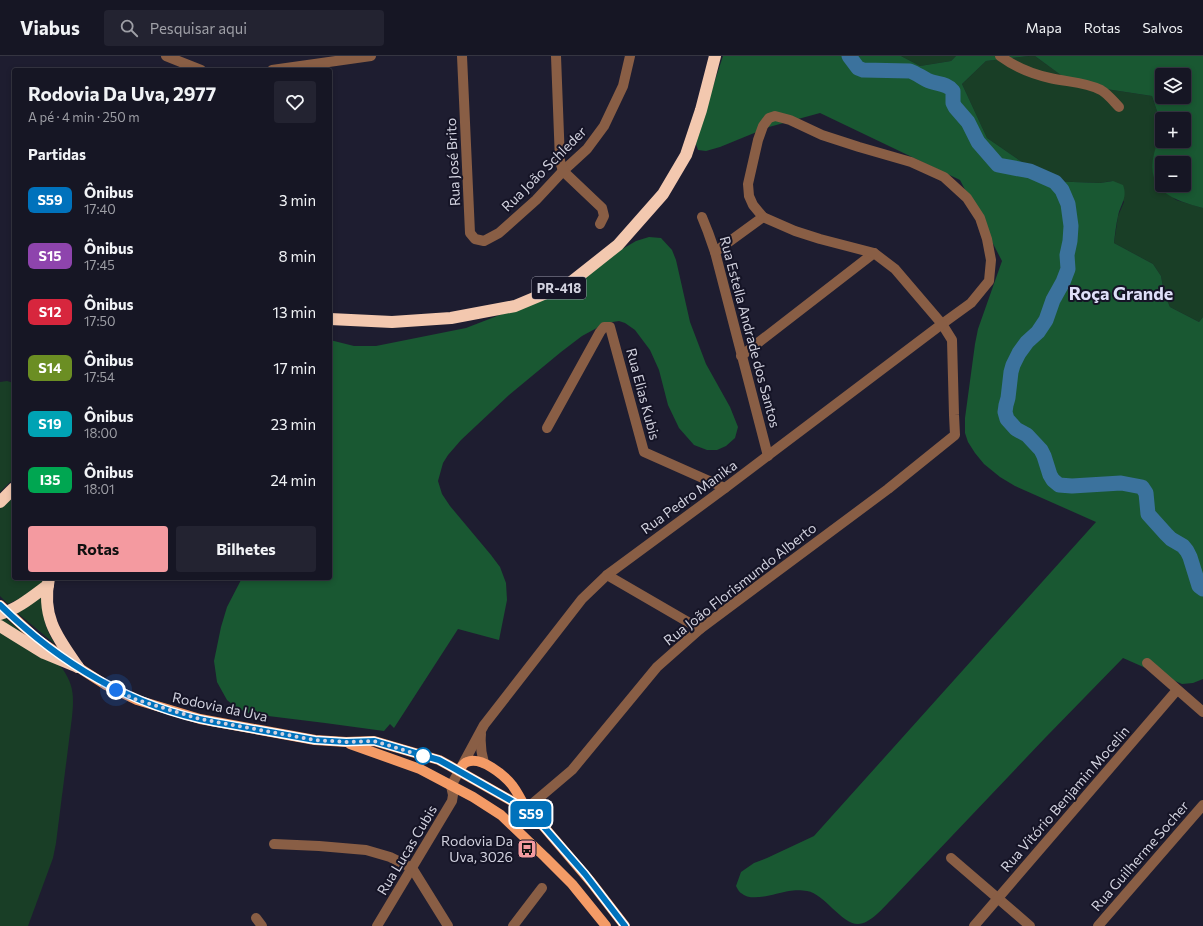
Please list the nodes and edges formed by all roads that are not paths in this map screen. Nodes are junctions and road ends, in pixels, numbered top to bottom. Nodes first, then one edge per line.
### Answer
1 (166, 56) edge
2 (371, 56) edge
3 (462, 56) edge
4 (556, 56) edge
5 (630, 56) edge
6 (716, 56) edge
7 (1000, 56) edge
8 (196, 68) edge
9 (286, 68) edge
10 (1119, 107) dead end
11 (563, 171) junction
12 (702, 217) dead end
13 (763, 217) junction
14 (600, 224) dead end
15 (499, 233) joint
16 (715, 252) junction
17 (874, 253) junction
18 (332, 319) edge
19 (942, 324) junction
20 (741, 356) junction
21 (546, 428) dead end
22 (768, 456) junction
23 (725, 488) junction
24 (12, 490) edge
25 (0, 502) edge
26 (607, 575) junction
27 (48, 581) edge
28 (2, 610) edge
29 (0, 626) edge
30 (700, 629) junction
31 (1147, 664) dead end
32 (78, 667) junction
33 (1177, 690) junction
34 (1203, 712) edge
35 (484, 725) junction
36 (346, 742) junction
37 (484, 763) junction
38 (459, 771) junction
39 (451, 786) junction
40 (1203, 805) edge
41 (526, 809) junction
42 (274, 844) dead end
43 (951, 858) dead end
44 (412, 868) junction
45 (542, 888) dead end
46 (998, 898) junction
47 (377, 926) edge
48 (448, 926) edge
49 (513, 926) edge
50 (606, 926) edge
51 (625, 926) edge
52 (974, 926) edge
53 (1030, 926) edge
54 (1098, 926) edge

1 - 8 street
2 - 9 street
3 - 15 street, Rua José Brito
4 - 11 street
5 - 11 street, Rua João Schleder
6 - 18 highway, PR-418
7 - 10 street
11 - 14 street
11 - 15 street, Rua João Schleder
12 - 16 street, Rua Estella Andrade dos Santos
13 - 16 street
13 - 17 street
13 - 19 street, Rua Pedro Manika
16 - 20 street, Rua Estella Andrade dos Santos
17 - 19 street
17 - 20 street
19 - 22 street, Rua Pedro Manika
19 - 30 street, Rua João Florismundo Alberto
20 - 22 street, Rua Estella Andrade dos Santos
21 - 23 street, Rua Elias Kubis
22 - 23 street, Rua Pedro Manika
23 - 26 street, Rua Pedro Manika
24 - 25 highway
26 - 30 street
26 - 35 street, Rua Pedro Manika
27 - 28 highway
27 - 32 highway
28 - 32 main road, Rodovia da Uva
29 - 32 highway
30 - 41 street, Rua João Florismundo Alberto
31 - 33 street
32 - 36 main road, Rodovia da Uva
33 - 34 street
33 - 46 street, Rua Vitório Benjamin Mocelin
35 - 37 street, Rua Pedro Manika
35 - 38 street, Rua Pedro Manika
36 - 38 main road, Rodovia da Uva
36 - 39 main road, Rodovia da Uva
37 - 38 main road
37 - 41 main road
38 - 39 street, Rua Pedro Manika
38 - 41 main road, Rodovia da Uva
39 - 44 street, Rua Lucas Cubis
39 - 50 main road, Rodovia da Uva
40 - 54 street, Rua Guilherme Socher
41 - 51 main road, Rodovia da Uva
42 - 44 street
43 - 46 street
44 - 47 street, Rua Lucas Cubis
44 - 48 street
45 - 49 street
46 - 52 street, Rua Vitório Benjamin Mocelin
46 - 53 street

